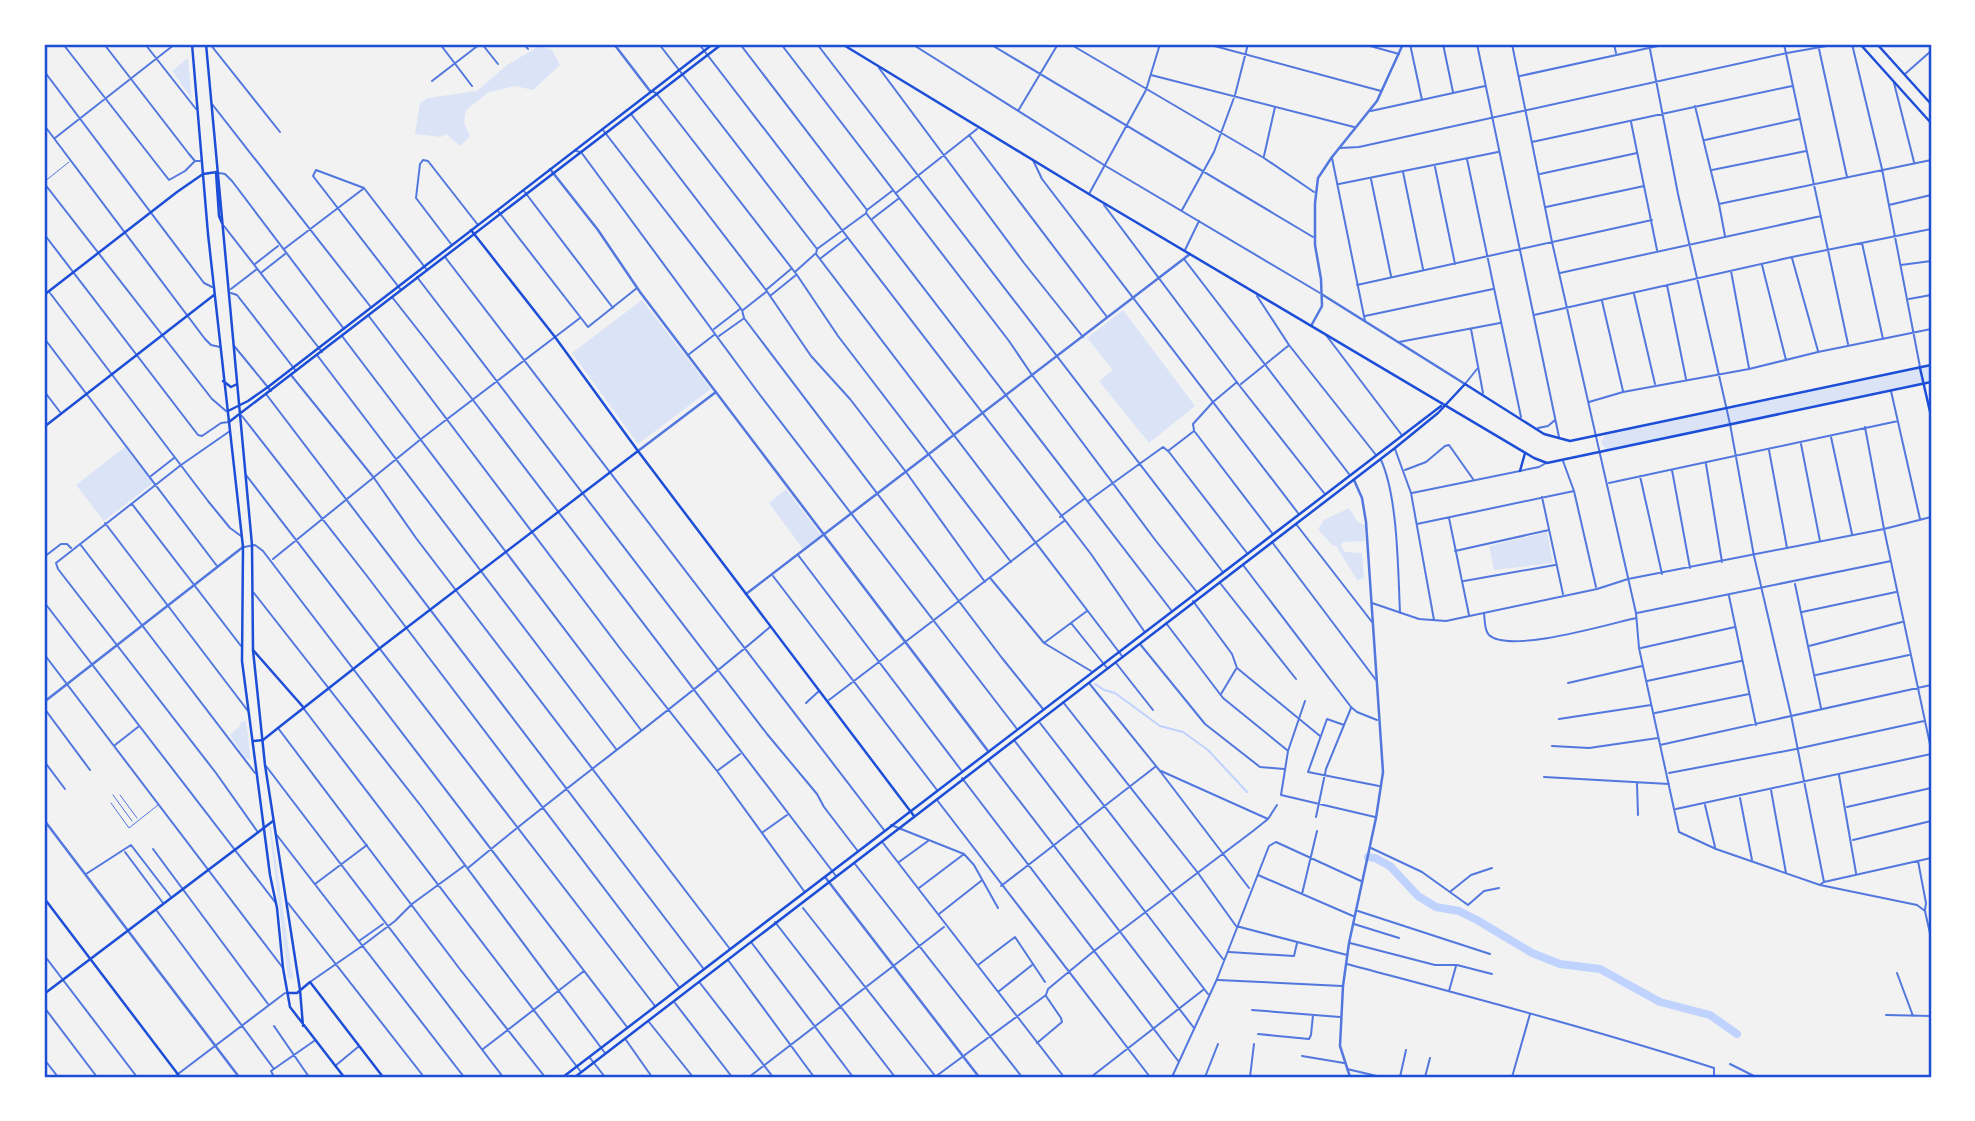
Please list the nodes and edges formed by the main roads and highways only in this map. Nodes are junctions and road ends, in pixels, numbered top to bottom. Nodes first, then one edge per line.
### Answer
1 (192, 44) edge
2 (208, 44) edge
3 (713, 44) edge
4 (722, 44) edge
5 (842, 44) edge
6 (1860, 44) edge
7 (1877, 44) edge
8 (706, 53) junction
9 (1931, 104) edge
10 (1931, 123) edge
11 (217, 172) junction
12 (203, 174) junction
13 (471, 230) junction
14 (475, 234) junction
15 (46, 292) edge
16 (214, 295) junction
17 (391, 295) junction
18 (345, 330) junction
19 (316, 354) junction
20 (1931, 365) edge
21 (1920, 368) junction
22 (295, 370) junction
23 (223, 381) junction
24 (239, 382) junction
25 (1931, 382) edge
26 (1923, 383) junction
27 (265, 393) junction
28 (1444, 404) junction
29 (240, 406) junction
30 (227, 411) junction
31 (240, 414) junction
32 (1931, 415) edge
33 (229, 422) junction
34 (44, 427) edge
35 (1385, 448) junction
36 (638, 451) junction
37 (1389, 452) junction
38 (1525, 453) junction
39 (1520, 471) road end
40 (1283, 526) junction
41 (1287, 530) junction
42 (1235, 562) junction
43 (1238, 567) junction
44 (1131, 642) junction
45 (1134, 647) junction
46 (253, 650) junction
47 (304, 708) junction
48 (263, 740) junction
49 (252, 741) junction
50 (910, 810) junction
51 (914, 816) junction
52 (274, 821) junction
53 (263, 827) junction
54 (843, 863) junction
55 (846, 869) junction
56 (811, 887) junction
57 (816, 892) junction
58 (44, 898) edge
59 (90, 959) junction
60 (300, 990) junction
61 (286, 993) junction
62 (44, 994) edge
63 (303, 1026) junction
64 (179, 1076) edge
65 (344, 1077) edge
66 (383, 1077) edge
67 (563, 1077) edge
68 (575, 1077) edge

1 - 12 main road
2 - 11 main road
3 - 8 main road
4 - 8 main road
5 - 28 main road
6 - 10 main road
7 - 9 main road
8 - 13 main road
8 - 14 main road
11 - 12 main road
11 - 24 main road
12 - 15 main road
12 - 16 main road
13 - 14 main road
13 - 17 main road
14 - 17 main road
14 - 36 main road
16 - 23 main road
16 - 34 main road
17 - 18 main road
18 - 19 main road
18 - 19 main road
19 - 22 main road
20 - 21 main road
21 - 26 main road
21 - 28 main road
22 - 27 main road
22 - 27 main road
23 - 24 main road
23 - 30 main road
24 - 29 main road
25 - 26 main road
26 - 32 main road
26 - 38 main road
27 - 29 main road
27 - 31 main road
28 - 35 main road
28 - 37 main road
28 - 38 main road
29 - 30 main road
29 - 31 main road
30 - 33 main road
31 - 33 main road
31 - 46 main road
33 - 49 main road
35 - 37 main road
35 - 40 main road
36 - 47 main road
36 - 50 main road
37 - 41 main road
38 - 39 main road
40 - 41 main road
40 - 42 main road
41 - 43 main road
42 - 43 main road
42 - 44 main road
43 - 45 main road
44 - 45 main road
44 - 50 main road
45 - 51 main road
46 - 47 main road
46 - 48 main road
47 - 48 main road
48 - 49 main road
48 - 52 main road
49 - 53 main road
50 - 51 main road
50 - 54 main road
51 - 55 main road
52 - 53 main road
52 - 60 main road
53 - 59 main road
53 - 61 main road
54 - 55 main road
54 - 56 main road
55 - 57 main road
56 - 57 main road
56 - 67 main road
57 - 68 main road
58 - 59 main road
59 - 62 main road
59 - 64 main road
60 - 61 main road
60 - 63 main road
60 - 66 main road
61 - 63 main road
63 - 65 main road

